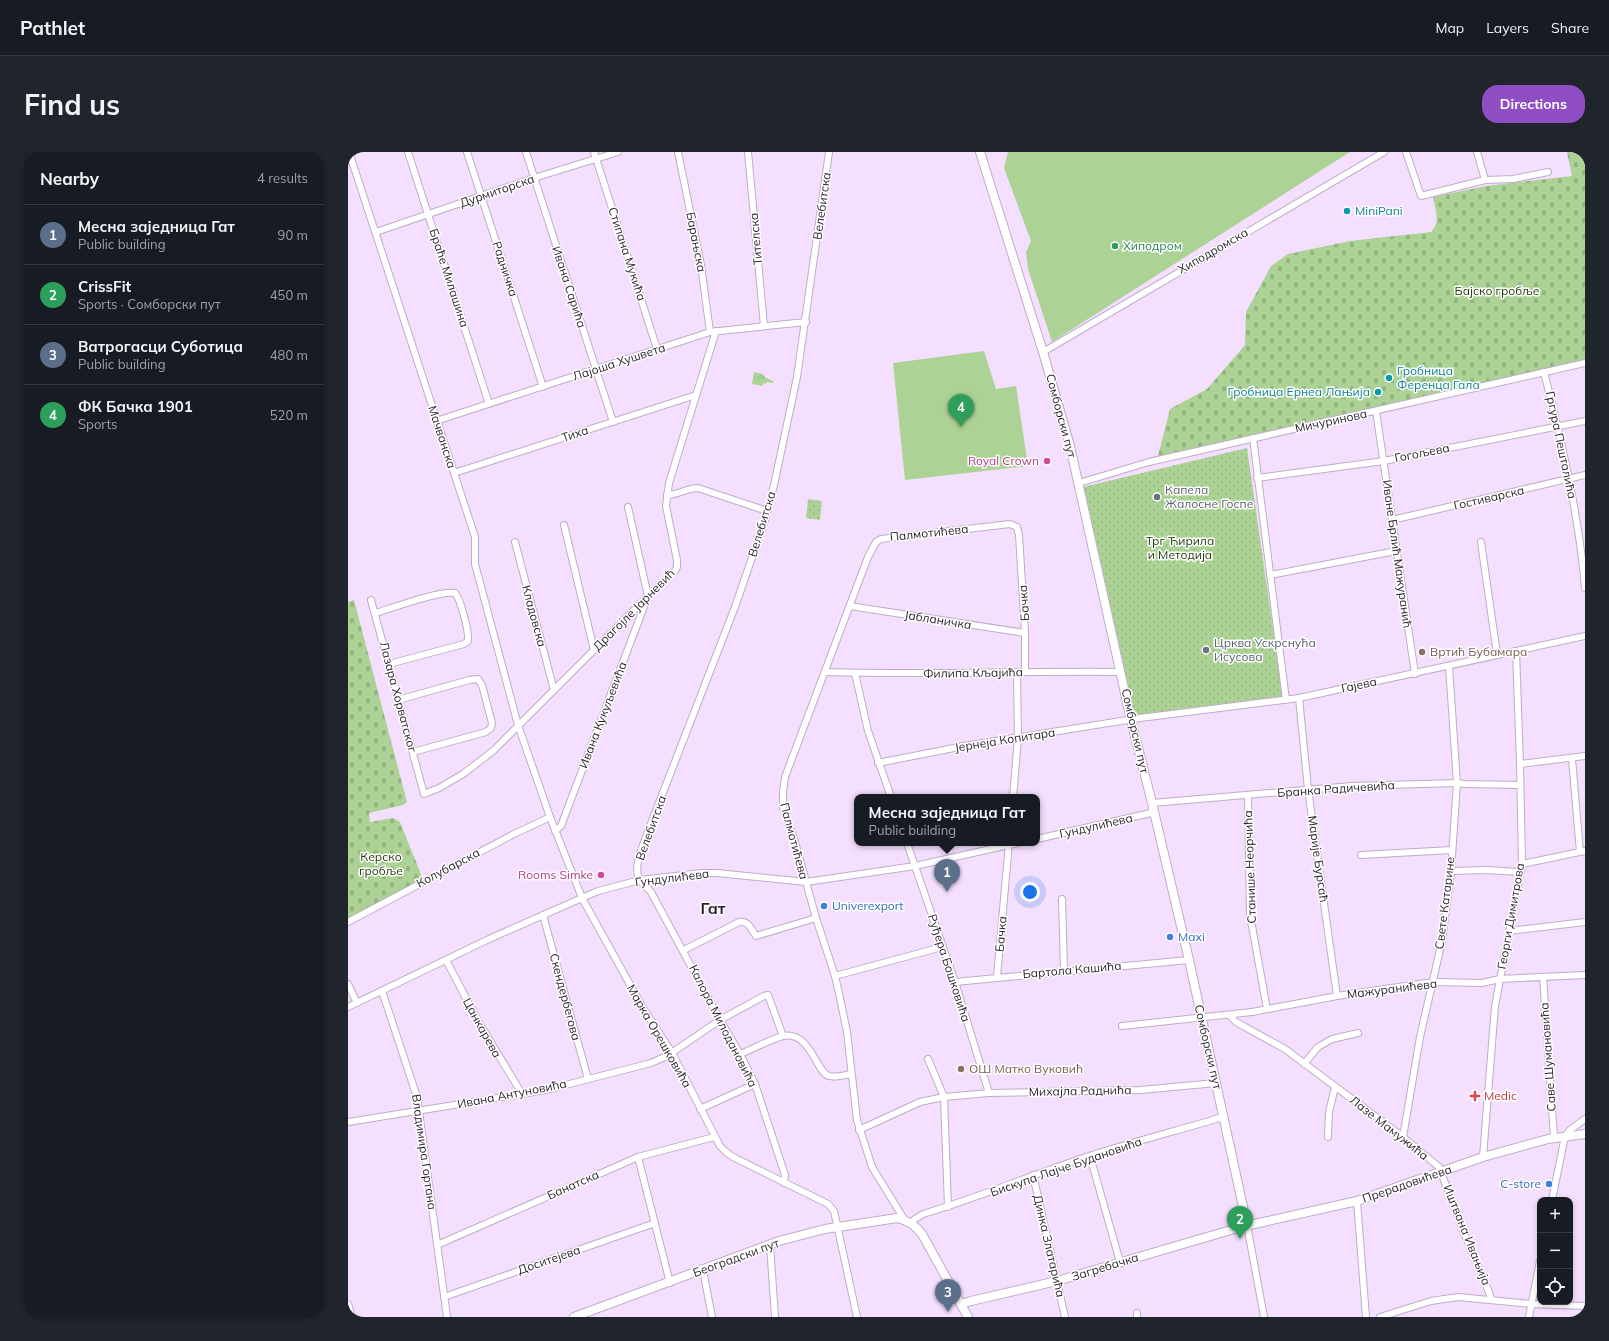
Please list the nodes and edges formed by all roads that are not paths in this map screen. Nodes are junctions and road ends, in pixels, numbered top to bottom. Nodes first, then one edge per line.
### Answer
1 (349, 152) edge
2 (408, 152) edge
3 (467, 152) edge
4 (526, 152) edge
5 (594, 152) edge
6 (618, 152) edge
7 (678, 152) edge
8 (748, 152) edge
9 (829, 152) edge
10 (980, 152) edge
11 (1384, 152) edge
12 (1406, 152) edge
13 (1477, 152) edge
14 (596, 159) junction
15 (1548, 172) dead end
16 (534, 178) junction
17 (1485, 180) junction
18 (481, 196) junction
19 (429, 214) junction
20 (376, 232) junction
21 (806, 322) junction
22 (764, 326) junction
23 (713, 331) junction
24 (658, 349) junction
25 (1043, 352) junction
26 (1585, 363) edge
27 (596, 369) junction
28 (1544, 372) junction
29 (542, 387) junction
30 (696, 395) junction
31 (489, 404) junction
32 (1376, 411) junction
33 (436, 421) junction
34 (1585, 421) edge
35 (612, 422) junction
36 (1557, 426) junction
37 (1253, 438) junction
38 (1384, 461) junction
39 (454, 473) junction
40 (1585, 475) edge
41 (1257, 478) junction
42 (1569, 479) junction
43 (1079, 483) junction
44 (667, 495) junction
45 (628, 507) dead end
46 (767, 510) junction
47 (1392, 520) junction
48 (564, 525) dead end
49 (1019, 535) joint
50 (515, 542) dead end
51 (1481, 542) dead end
52 (1396, 551) junction
53 (1584, 568) edge
54 (1270, 575) junction
55 (1585, 588) edge
56 (648, 596) junction
57 (371, 600) dead end
58 (850, 606) junction
59 (376, 614) junction
60 (630, 614) junction
61 (638, 621) junction
62 (1026, 634) junction
63 (1585, 636) edge
64 (594, 650) junction
65 (1516, 651) junction
66 (1497, 654) junction
67 (389, 664) junction
68 (1449, 666) junction
69 (1025, 671) junction
70 (825, 672) junction
71 (1017, 672) junction
72 (1121, 672) junction
73 (856, 673) junction
74 (1415, 674) junction
75 (554, 690) junction
76 (1299, 698) junction
77 (398, 700) junction
78 (1286, 700) junction
79 (1131, 720) junction
80 (518, 725) junction
81 (1018, 738) junction
82 (413, 752) junction
83 (1585, 756) edge
84 (1572, 759) junction
85 (878, 763) junction
86 (1520, 764) junction
87 (1457, 783) junction
88 (1520, 785) junction
89 (1308, 789) junction
90 (424, 794) joint
91 (889, 794) edge
92 (1013, 794) edge
93 (1248, 795) junction
94 (1152, 803) junction
95 (1155, 812) junction
96 (550, 817) junction
97 (556, 832) junction
98 (1040, 838) edge
99 (908, 846) edge
100 (1000, 846) edge
101 (1009, 846) edge
102 (1452, 850) junction
103 (1582, 852) edge
104 (1361, 855) dead end
105 (1522, 864) junction
106 (915, 866) junction
107 (1451, 871) junction
108 (1520, 872) junction
109 (640, 880) junction
110 (806, 882) junction
111 (582, 898) junction
112 (1062, 899) dead end
113 (543, 915) junction
114 (816, 918) junction
115 (348, 922) edge
116 (1585, 922) edge
117 (1508, 931) junction
118 (942, 947) junction
119 (684, 950) junction
120 (446, 960) junction
121 (1189, 960) junction
122 (1064, 971) junction
123 (1585, 975) edge
124 (835, 976) junction
125 (997, 977) junction
126 (1543, 977) junction
127 (1500, 979) junction
128 (955, 982) junction
129 (1432, 982) junction
130 (348, 984) edge
131 (382, 991) junction
132 (1337, 996) junction
133 (357, 1002) junction
134 (348, 1007) edge
135 (1267, 1009) junction
136 (1229, 1015) junction
137 (1201, 1018) junction
138 (720, 1020) junction
139 (1122, 1026) dead end
140 (1358, 1033) dead end
141 (783, 1036) junction
142 (672, 1053) junction
143 (740, 1054) junction
144 (928, 1059) dead end
145 (1304, 1064) junction
146 (851, 1074) junction
147 (588, 1079) junction
148 (1216, 1083) junction
149 (755, 1084) junction
150 (1335, 1087) junction
151 (989, 1093) junction
152 (522, 1094) junction
153 (944, 1097) junction
154 (700, 1109) junction
155 (418, 1111) junction
156 (1223, 1117) junction
157 (1585, 1119) edge
158 (348, 1122) edge
159 (859, 1130) junction
160 (1585, 1134) edge
161 (1565, 1136) junction
162 (714, 1137) junction
163 (1328, 1137) dead end
164 (1403, 1137) junction
165 (1554, 1137) junction
166 (1090, 1156) junction
167 (638, 1157) junction
168 (1483, 1157) junction
169 (1441, 1172) junction
170 (1033, 1175) junction
171 (784, 1183) junction
172 (1553, 1197) edge
173 (1357, 1201) junction
174 (948, 1206) junction
175 (907, 1221) junction
176 (655, 1223) junction
177 (1248, 1225) junction
178 (838, 1227) junction
179 (436, 1245) junction
180 (770, 1245) junction
181 (1120, 1262) junction
182 (1538, 1269) edge
183 (703, 1270) junction
184 (1057, 1281) junction
185 (670, 1283) junction
186 (444, 1297) junction
187 (1491, 1299) junction
188 (961, 1304) junction
189 (1531, 1304) junction
190 (1585, 1306) edge
191 (348, 1307) edge
192 (584, 1315) edge
193 (352, 1317) edge
194 (447, 1317) edge
195 (574, 1317) edge
196 (712, 1317) edge
197 (775, 1317) edge
198 (857, 1317) edge
199 (968, 1317) edge
200 (1065, 1317) edge
201 (1264, 1317) edge
202 (1366, 1317) edge
203 (1380, 1317) edge
204 (1529, 1317) edge

1 - 20 street, Мачванска
2 - 19 street, Браће Милашина
3 - 18 street, Радничка
4 - 16 street, Ивана Сарића
5 - 14 street, Стипана Мукића
6 - 14 street, Дурмиторска
7 - 23 street, Барањска
8 - 22 street, Тителска
9 - 21 street, Велебитска
10 - 25 main road, Сомборски пут
11 - 25 street, Хиподромска
12 - 17 street
13 - 17 street
14 - 16 street, Дурмиторска
14 - 24 street, Стипана Мукића
15 - 17 street
16 - 18 street, Дурмиторска
16 - 27 street, Ивана Сарића
18 - 19 street, Дурмиторска
18 - 29 street, Радничка
19 - 20 street, Дурмиторска
19 - 31 street, Браће Милашина
20 - 33 street, Мачванска
21 - 22 street, Лајоша Хушвета
21 - 46 street, Велебитска
22 - 23 street, Лајоша Хушвета
23 - 24 street, Лајоша Хушвета
23 - 30 street, Драгојле Јарневић
24 - 27 street, Лајоша Хушвета
25 - 43 main road, Сомборски пут
26 - 28 street, Мичуринова
27 - 29 street, Лајоша Хушвета
27 - 35 street, Ивана Сарића
28 - 32 street, Мичуринова
28 - 36 street, Гргура Пешталића
29 - 31 street, Лајоша Хушвета
30 - 35 street, Тиха
30 - 44 street, Драгојле Јарневић
31 - 33 street, Лајоша Хушвета
32 - 37 street, Мичуринова
32 - 38 street, Иване Брлић Мажуранић
33 - 39 street, Мачванска
34 - 36 street, Гогољева
35 - 39 street, Тиха
36 - 38 street, Гогољева
36 - 42 street, Гргура Пешталића
37 - 41 street
37 - 43 street, Мичуринова
38 - 41 street, Гогољева
38 - 47 street, Иване Брлић Мажуранић
39 - 80 street, Мачванска
40 - 42 street, Гостиварска
41 - 54 street
42 - 47 street, Гостиварска
42 - 53 street, Гргура Пешталића
43 - 72 main road, Сомборски пут
44 - 46 street
44 - 56 street, Драгојле Јарневић
45 - 56 street
46 - 109 street, Велебитска
47 - 52 street, Иване Брлић Мажуранић
48 - 64 street
49 - 58 street, Палмотићева
49 - 62 street, Бачка
50 - 75 street, Кладовска
51 - 66 street
52 - 54 street
52 - 74 street, Иване Брлић Мажуранић
53 - 55 street, Гргура Пешталића
54 - 78 street
56 - 60 street, Драгојле Јарневић
56 - 61 street, Ивана Кукуљевића
57 - 59 street, Лазара Хорватског
58 - 62 street, Јабланичка
58 - 70 street, Палмотићева
59 - 67 street, Лазара Хорватског
59 - 67 street
60 - 61 street
60 - 64 street, Драгојле Јарневић
61 - 97 street, Ивана Кукуљевића
62 - 69 street, Бачка
63 - 65 street, Гајева
64 - 75 street, Драгојле Јарневић
65 - 66 street, Гајева
65 - 86 street, Георги Димитрова
66 - 68 street, Гајева
67 - 77 street, Лазара Хорватског
68 - 74 street, Гајева
68 - 87 street, Свете Катарине
69 - 71 street, Филипа Кљајића
69 - 72 street, Филипа Кљајића
70 - 73 street, Филипа Кљајића
70 - 110 street, Палмотићева
71 - 73 street, Филипа Кљајића
71 - 81 street
72 - 79 main road, Сомборски пут
73 - 85 street
74 - 76 street, Гајева
75 - 80 street, Драгојле Јарневић
76 - 78 street, Гајева
76 - 89 street, Марије Бурсаћ
77 - 82 street, Лазара Хорватског
77 - 82 street
78 - 79 street, Гајева
79 - 81 street, Јернеја Копитара
79 - 94 main road, Сомборски пут
80 - 90 street, Драгојле Јарневић
80 - 96 street, Марка Орешковића
81 - 85 street, Јернеја Копитара
81 - 92 street
82 - 90 street, Лазара Хорватског
83 - 84 street
84 - 86 street
84 - 103 street
85 - 91 street
86 - 88 street, Георги Димитрова
87 - 88 street, Бранка Радичевића
87 - 89 street, Бранка Радичевића
87 - 102 street, Свете Катарине
88 - 105 street, Георги Димитрова
89 - 93 street, Бранка Радичевића
89 - 132 street, Марије Бурсаћ
93 - 94 street, Бранка Радичевића
93 - 135 street, Станише Неорчића
94 - 95 main road, Сомборски пут
95 - 98 street, Гундулићева
95 - 121 main road, Сомборски пут
96 - 97 street, Марка Орешковића
96 - 115 street, Колубарска
97 - 111 street, Марка Орешковића
99 - 106 street, Руђера Бошковића
100 - 106 street, Гундулићева
101 - 125 street, Бачка
102 - 104 street
102 - 107 street, Свете Катарине
103 - 105 street
105 - 108 street, Георги Димитрова
106 - 110 street, Гундулићева
106 - 118 street, Руђера Бошковића
107 - 108 street
107 - 129 street, Свете Катарине
108 - 117 street, Георги Димитрова
109 - 110 street, Гундулићева
109 - 111 street, Гундулићева
109 - 119 street, Калора Милодановића
110 - 114 street, Палмотићева
111 - 113 street, Гундулићева
111 - 142 street, Марка Орешковића
112 - 122 street
113 - 120 street, Гундулићева
113 - 147 street, Скендербегова
114 - 119 street
114 - 124 street, Палмотићева
116 - 117 street
117 - 127 street, Георги Димитрова
118 - 124 street
118 - 128 street, Руђера Бошковића
119 - 138 street, Калора Милодановића
120 - 131 street, Гундулићева
120 - 152 street, Цанкарева
121 - 122 street, Бартола Кашића
121 - 137 main road, Сомборски пут
122 - 125 street, Бартола Кашића
123 - 126 street, Мажуранићева
124 - 146 street, Палмотићева
125 - 128 street, Бартола Кашића
126 - 127 street, Мажуранићева
126 - 165 street, Саве Шумановића
127 - 129 street, Мажуранићева
127 - 168 street, Георги Димитрова
128 - 151 street, Руђера Бошковића
129 - 132 street, Мажуранићева
129 - 164 street, Свете Катарине
130 - 133 street
131 - 133 street, Гундулићева
131 - 155 street, Владимира Гортана
132 - 135 street, Мажуранићева
133 - 134 street, Гундулићева
135 - 136 street, Мажуранићева
136 - 137 street, Мажуранићева
136 - 145 street, Лазе Мамужића
137 - 139 street, Мажуранићева
137 - 148 main road, Сомборски пут
138 - 141 street, Ивана Антуновића
138 - 142 street, Ивана Антуновића
138 - 143 street, Калора Милодановића
140 - 145 street
141 - 143 street
141 - 146 street
142 - 147 street, Ивана Антуновића
142 - 154 street, Марка Орешковића
143 - 149 street, Калора Милодановића
144 - 153 street
145 - 150 street, Лазе Мамужића
146 - 159 street, Палмотићева
147 - 152 street, Ивана Антуновића
148 - 151 street, Михајла Раднића
148 - 156 main road, Сомборски пут
149 - 154 street
149 - 171 street, Калора Милодановића
150 - 163 street, Лазе Мамужића
150 - 164 street, Лазе Мамужића
151 - 153 street, Михајла Раднића
152 - 155 street, Ивана Антуновића
153 - 159 street, Михајла Раднића
153 - 174 street
154 - 162 street, Марка Орешковића
155 - 158 street, Ивана Антуновића
155 - 179 street, Владимира Гортана
156 - 166 street, Бискупа Лајче Будановића
156 - 177 main road, Сомборски пут
157 - 161 street
159 - 175 street, Палмотићева
160 - 161 main road, Прерадовићева
161 - 165 main road, Прерадовићева
161 - 172 street
162 - 167 street, Банатска
162 - 171 street, Марка Орешковића
164 - 169 street, Лазе Мамужића
165 - 168 main road, Прерадовићева
166 - 170 street, Бискупа Лајче Будановића
166 - 181 street
167 - 176 street
167 - 179 street, Банатска
168 - 169 main road, Прерадовићева
169 - 173 main road, Прерадовићева
169 - 187 street, Иштвана Ивањија
170 - 174 street, Бискупа Лајче Будановића
170 - 184 street, Динка Златарића
171 - 178 street, Марка Орешковића
173 - 177 main road, Прерадовићева
173 - 202 street
174 - 175 street, Бискупа Лајче Будановића
175 - 178 main road, Београдски пут
175 - 188 main road
176 - 185 street
176 - 186 street, Доситејева
177 - 181 main road, Загребачка
177 - 201 street, Сомборски пут
178 - 180 main road, Београдски пут
178 - 198 street, Марка Орешковића
179 - 186 street, Владимира Гортана
180 - 183 main road, Београдски пут
180 - 197 street
181 - 184 main road, Загребачка
182 - 189 street
183 - 185 main road, Београдски пут
183 - 196 street
184 - 188 main road, Загребачка
184 - 200 street, Динка Златарића
185 - 192 main road, Београдски пут
186 - 194 street, Владимира Гортана
187 - 189 street
187 - 203 street
188 - 199 main road
189 - 190 street
189 - 204 street
191 - 193 street
192 - 195 main road, Београдски пут

